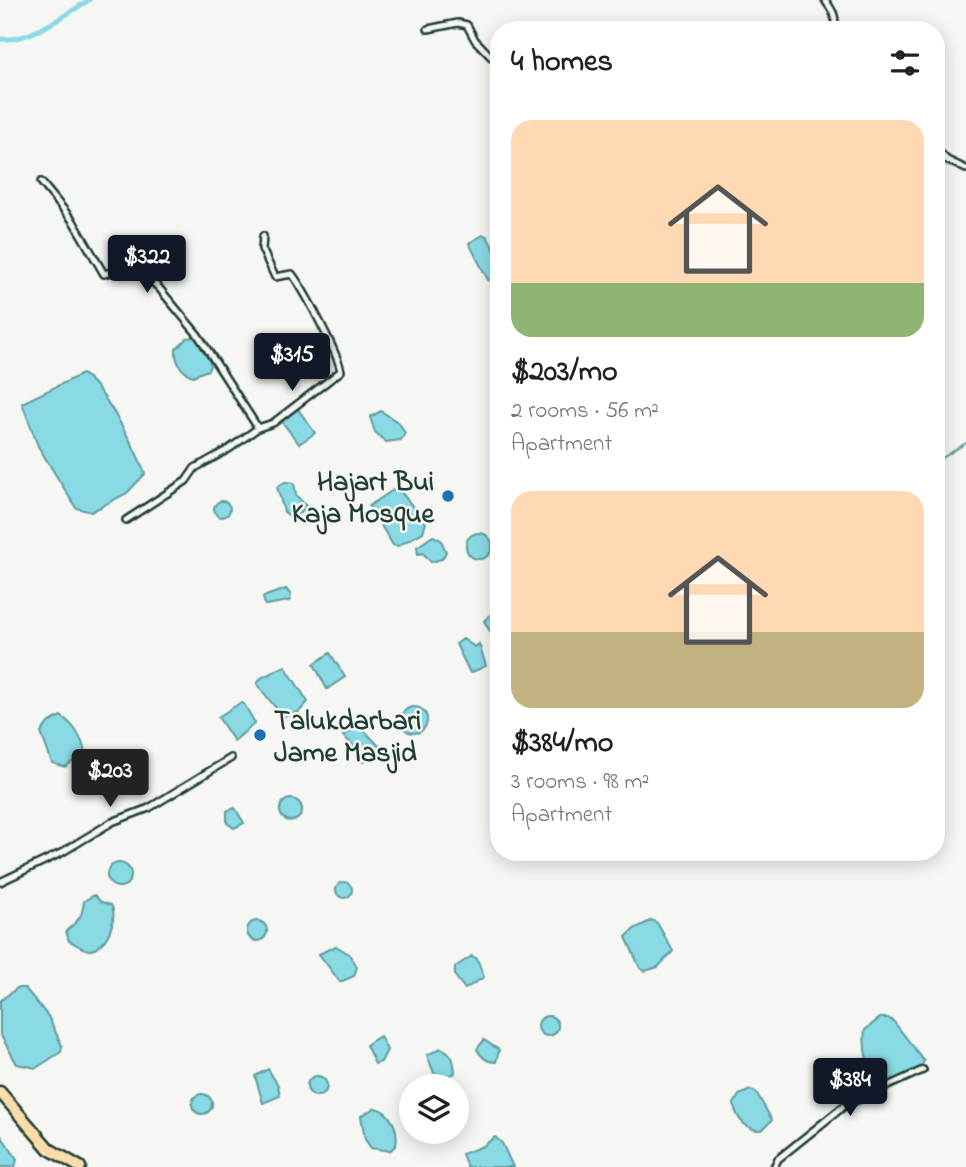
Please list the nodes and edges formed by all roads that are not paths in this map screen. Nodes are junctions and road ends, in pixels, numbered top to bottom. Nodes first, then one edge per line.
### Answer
1 (825, 0) edge
2 (836, 21) edge
3 (428, 29) dead end
4 (490, 56) edge
5 (945, 158) edge
6 (966, 169) edge
7 (41, 183) dead end
8 (263, 236) dead end
9 (258, 428) junction
10 (126, 520) dead end
11 (231, 758) dead end
12 (0, 882) edge
13 (923, 1070) dead end
14 (0, 1092) edge
15 (80, 1167) edge
16 (774, 1167) edge

1 - 2 street
3 - 4 street
5 - 6 street
7 - 9 street
8 - 9 street
9 - 10 street
11 - 12 street
13 - 16 street
14 - 15 highway

